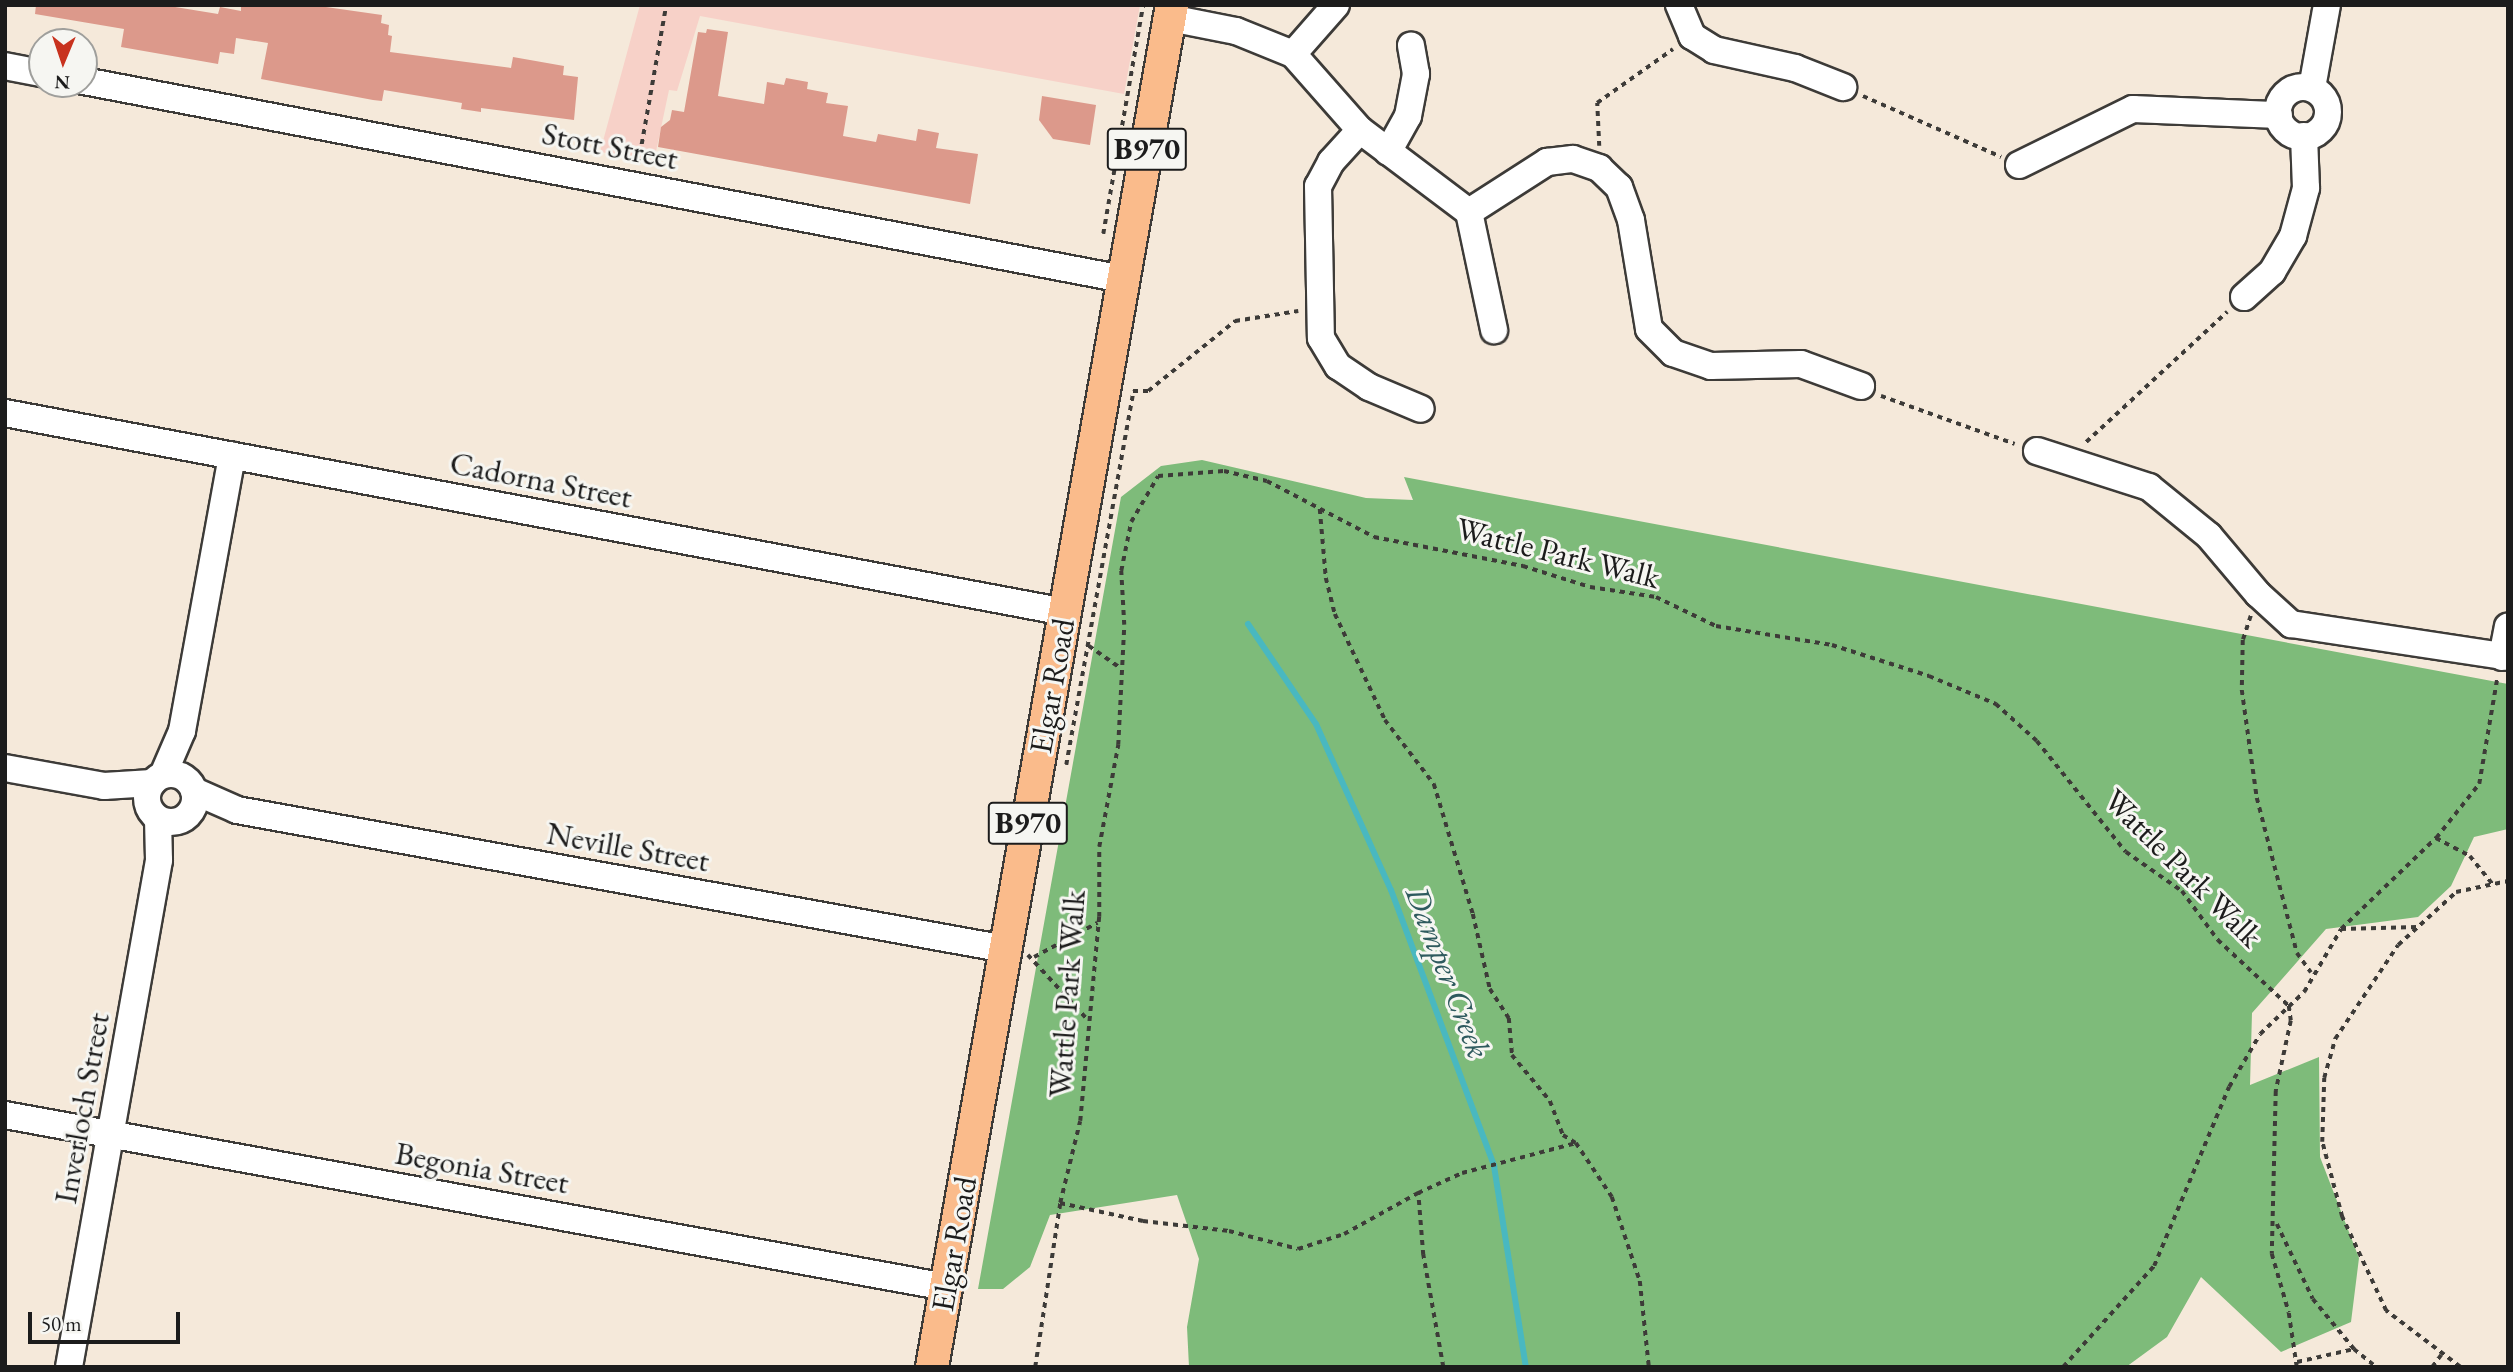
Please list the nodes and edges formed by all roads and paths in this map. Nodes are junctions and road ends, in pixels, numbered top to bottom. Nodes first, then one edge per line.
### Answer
1 (666, 5) edge
2 (1336, 5) edge
3 (1679, 5) edge
4 (2327, 5) edge
5 (1161, 9) edge
6 (1692, 36) junction
7 (1411, 45) dead end
8 (1293, 54) junction
9 (5, 66) edge
10 (28, 70) edge
11 (98, 84) edge
12 (1843, 87) joint
13 (2312, 88) junction
14 (2278, 115) junction
15 (1360, 130) junction
16 (2304, 136) junction
17 (1388, 152) junction
18 (2018, 164) joint
19 (1599, 168) junction
20 (625, 183) junction
21 (1469, 212) junction
22 (1110, 277) junction
23 (2244, 297) joint
24 (1317, 307) junction
25 (1494, 330) dead end
26 (1861, 386) joint
27 (1421, 409) dead end
28 (5, 413) edge
29 (2037, 451) joint
30 (232, 456) junction
31 (2069, 458) junction
32 (1320, 509) junction
33 (2258, 594) junction
34 (1063, 620) junction
35 (2508, 627) edge
36 (1089, 646) junction
37 (2505, 657) edge
38 (1121, 669) junction
39 (5, 768) edge
40 (171, 799) junction
41 (2436, 838) junction
42 (2508, 881) edge
43 (2494, 884) junction
44 (1098, 923) junction
45 (2419, 926) junction
46 (2341, 929) junction
47 (1020, 953) junction
48 (2311, 972) junction
49 (2289, 1006) junction
50 (1088, 1020) junction
51 (5, 1115) edge
52 (111, 1133) junction
53 (1576, 1143) junction
54 (1418, 1193) junction
55 (1060, 1203) junction
56 (2275, 1221) junction
57 (946, 1287) junction
58 (2354, 1349) junction
59 (2441, 1355) junction
60 (2297, 1364) edge
61 (69, 1367) edge
62 (932, 1367) edge
63 (1035, 1367) edge
64 (1443, 1367) edge
65 (1648, 1367) edge
66 (2063, 1367) edge
67 (2376, 1367) edge
68 (2432, 1367) edge
69 (2460, 1367) edge

1 - 20 path
2 - 8 street
3 - 6 street
4 - 13 street
5 - 8 street
5 - 22 main road, Elgar Road / B970
5 - 22 path
6 - 12 street
6 - 19 path
7 - 17 street
8 - 15 street
9 - 10 street
11 - 20 street, Stott Street
12 - 18 path
13 - 14 street
13 - 16 street
14 - 16 street
14 - 18 street
15 - 17 street
15 - 24 street
16 - 23 street
17 - 21 street
19 - 21 street
19 - 26 street
20 - 22 street, Stott Street
21 - 25 street
22 - 34 main road, Elgar Road / B970
23 - 31 path
24 - 27 street
24 - 36 path
26 - 29 path
28 - 30 street, Cadorna Street
29 - 31 street
30 - 34 street, Cadorna Street
30 - 40 street, Inverloch Street
31 - 33 street
32 - 38 path, Wattle Park Walk
32 - 49 path, Wattle Park Walk
32 - 53 path
33 - 37 street
33 - 48 path
34 - 36 path
34 - 47 main road, Elgar Road / B970
35 - 37 street
36 - 38 path
37 - 41 path
38 - 44 path, Wattle Park Walk
39 - 40 street
40 - 47 street, Neville Street
40 - 52 street, Inverloch Street
41 - 43 path
41 - 46 path
42 - 43 path
43 - 45 path
44 - 47 path
44 - 50 path, Wattle Park Walk
45 - 46 path
45 - 59 path
46 - 48 path
47 - 50 path
47 - 57 main road, Elgar Road / B970
48 - 49 path
49 - 56 path
49 - 66 path
50 - 55 path, Wattle Park Walk
51 - 52 street, Begonia Street
52 - 57 street, Begonia Street
52 - 61 street, Inverloch Street
53 - 54 path
53 - 65 path
54 - 55 path
54 - 64 path
55 - 63 path, Wattle Park Walk
56 - 58 path
56 - 60 path
57 - 62 main road, Elgar Road / B970
58 - 60 path
58 - 67 path
59 - 68 path
59 - 69 path

